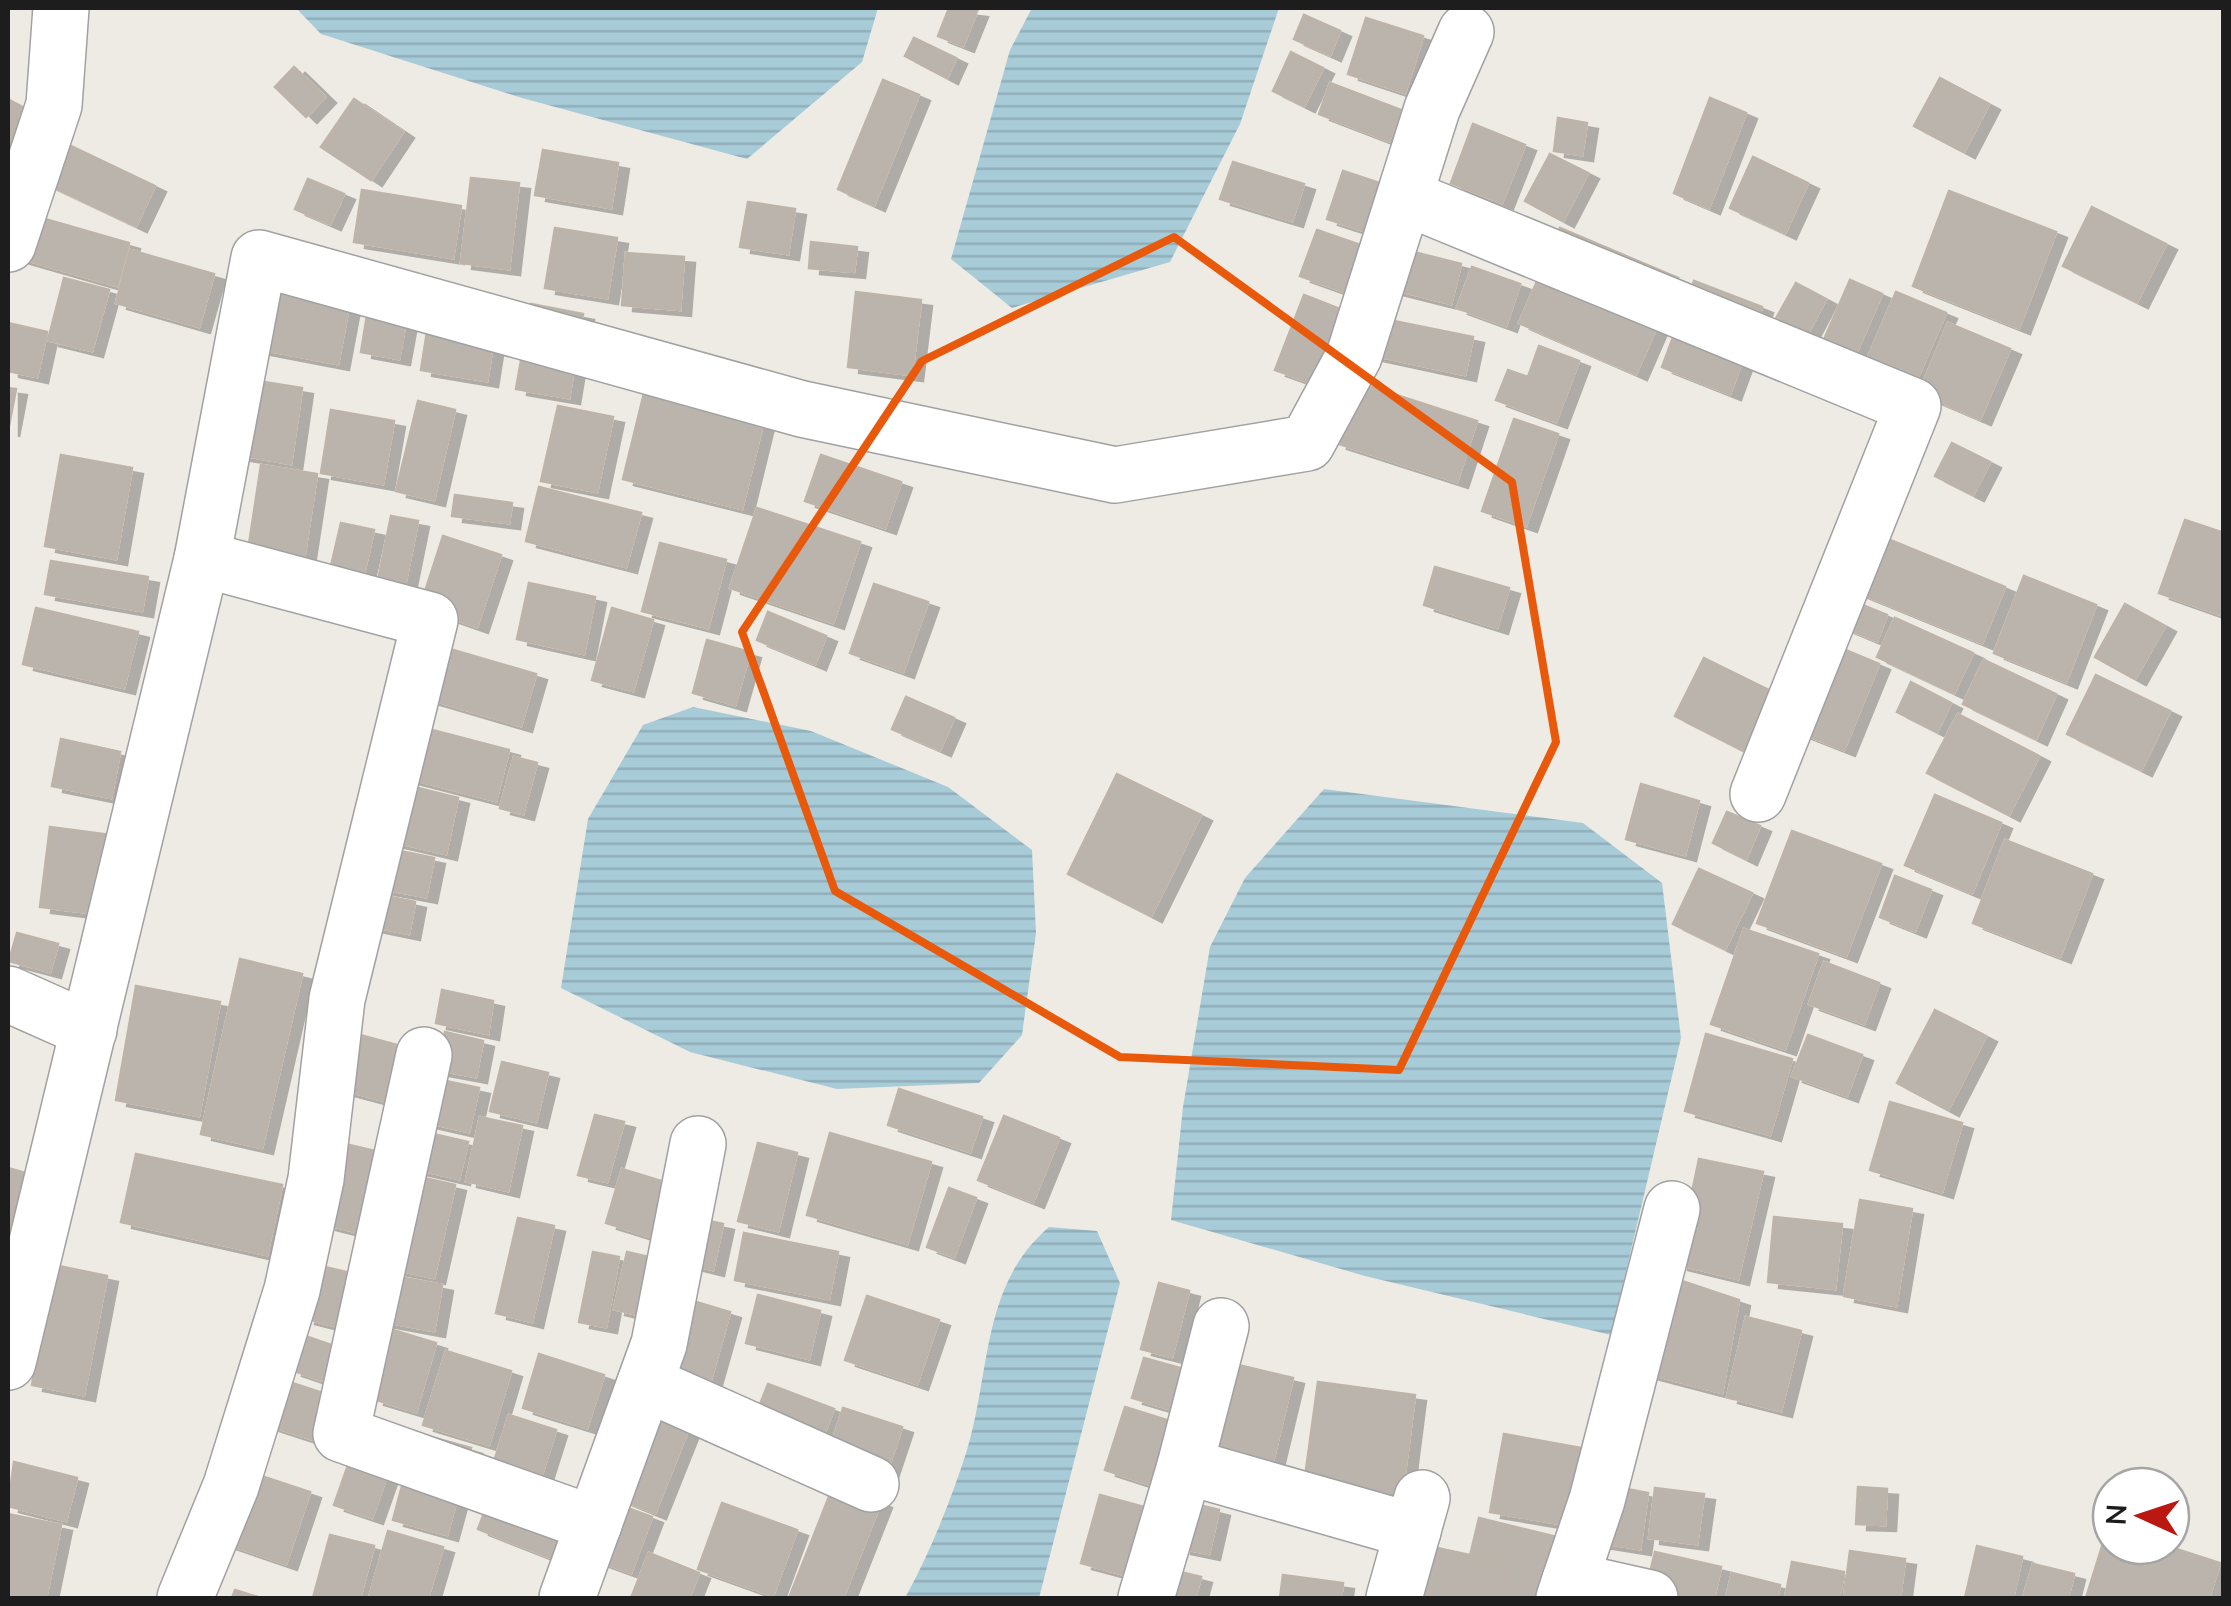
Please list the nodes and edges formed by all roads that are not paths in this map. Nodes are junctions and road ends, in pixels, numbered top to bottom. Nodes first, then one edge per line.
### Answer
1 (61, 8) edge
2 (1466, 32) dead end
3 (1404, 197) junction
4 (8, 244) edge
5 (202, 559) junction
6 (1758, 794) dead end
7 (8, 994) edge
8 (89, 1030) junction
9 (424, 1055) dead end
10 (698, 1144) dead end
11 (1672, 1210) dead end
12 (1222, 1326) dead end
13 (8, 1362) edge
14 (644, 1384) junction
15 (1184, 1466) junction
16 (871, 1484) dead end
17 (594, 1524) junction
18 (1567, 1589) edge
19 (185, 1598) edge
20 (567, 1598) edge
21 (1146, 1598) edge
22 (1394, 1598) edge
23 (1650, 1598) edge

1 - 4 street
2 - 3 street
3 - 5 street
3 - 6 street
5 - 8 street
5 - 19 street
7 - 8 street
8 - 13 street
9 - 17 street
10 - 14 street
11 - 18 street
12 - 15 street
14 - 16 street
14 - 17 street
15 - 21 street
15 - 22 street
17 - 20 street
18 - 23 street

